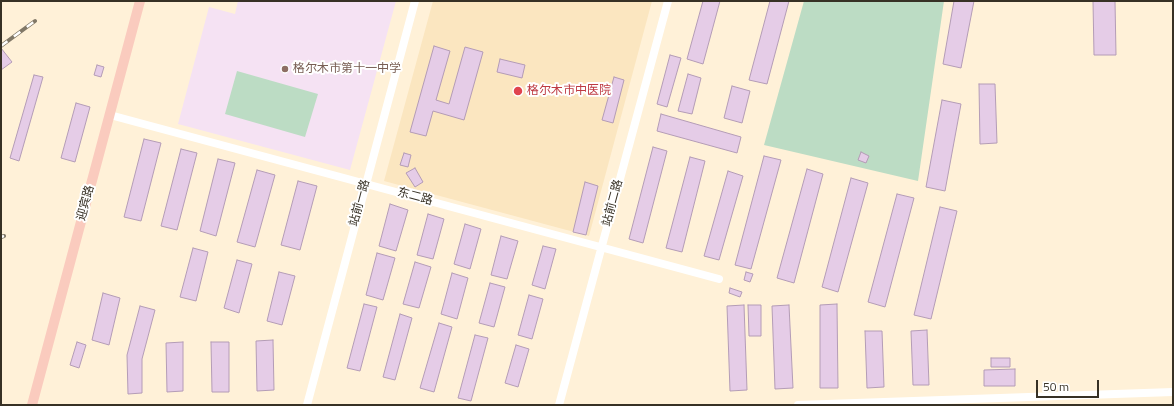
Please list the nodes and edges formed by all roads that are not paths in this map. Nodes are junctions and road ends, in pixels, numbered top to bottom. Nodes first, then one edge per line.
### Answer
1 (140, 1) edge
2 (415, 1) edge
3 (668, 1) edge
4 (110, 115) junction
5 (365, 184) junction
6 (601, 247) junction
7 (719, 279) dead end
8 (1173, 392) edge
9 (32, 405) edge
10 (307, 405) edge
11 (559, 405) edge
12 (798, 405) edge

1 - 4 main road, 迎宾路
2 - 5 street, 站前一路
3 - 6 street, 站前二路
4 - 5 street, 东二路
4 - 9 main road, 迎宾路
5 - 6 street, 东二路
5 - 10 street, 站前一路
6 - 7 street, 东二路
6 - 11 street, 站前二路
8 - 12 street

